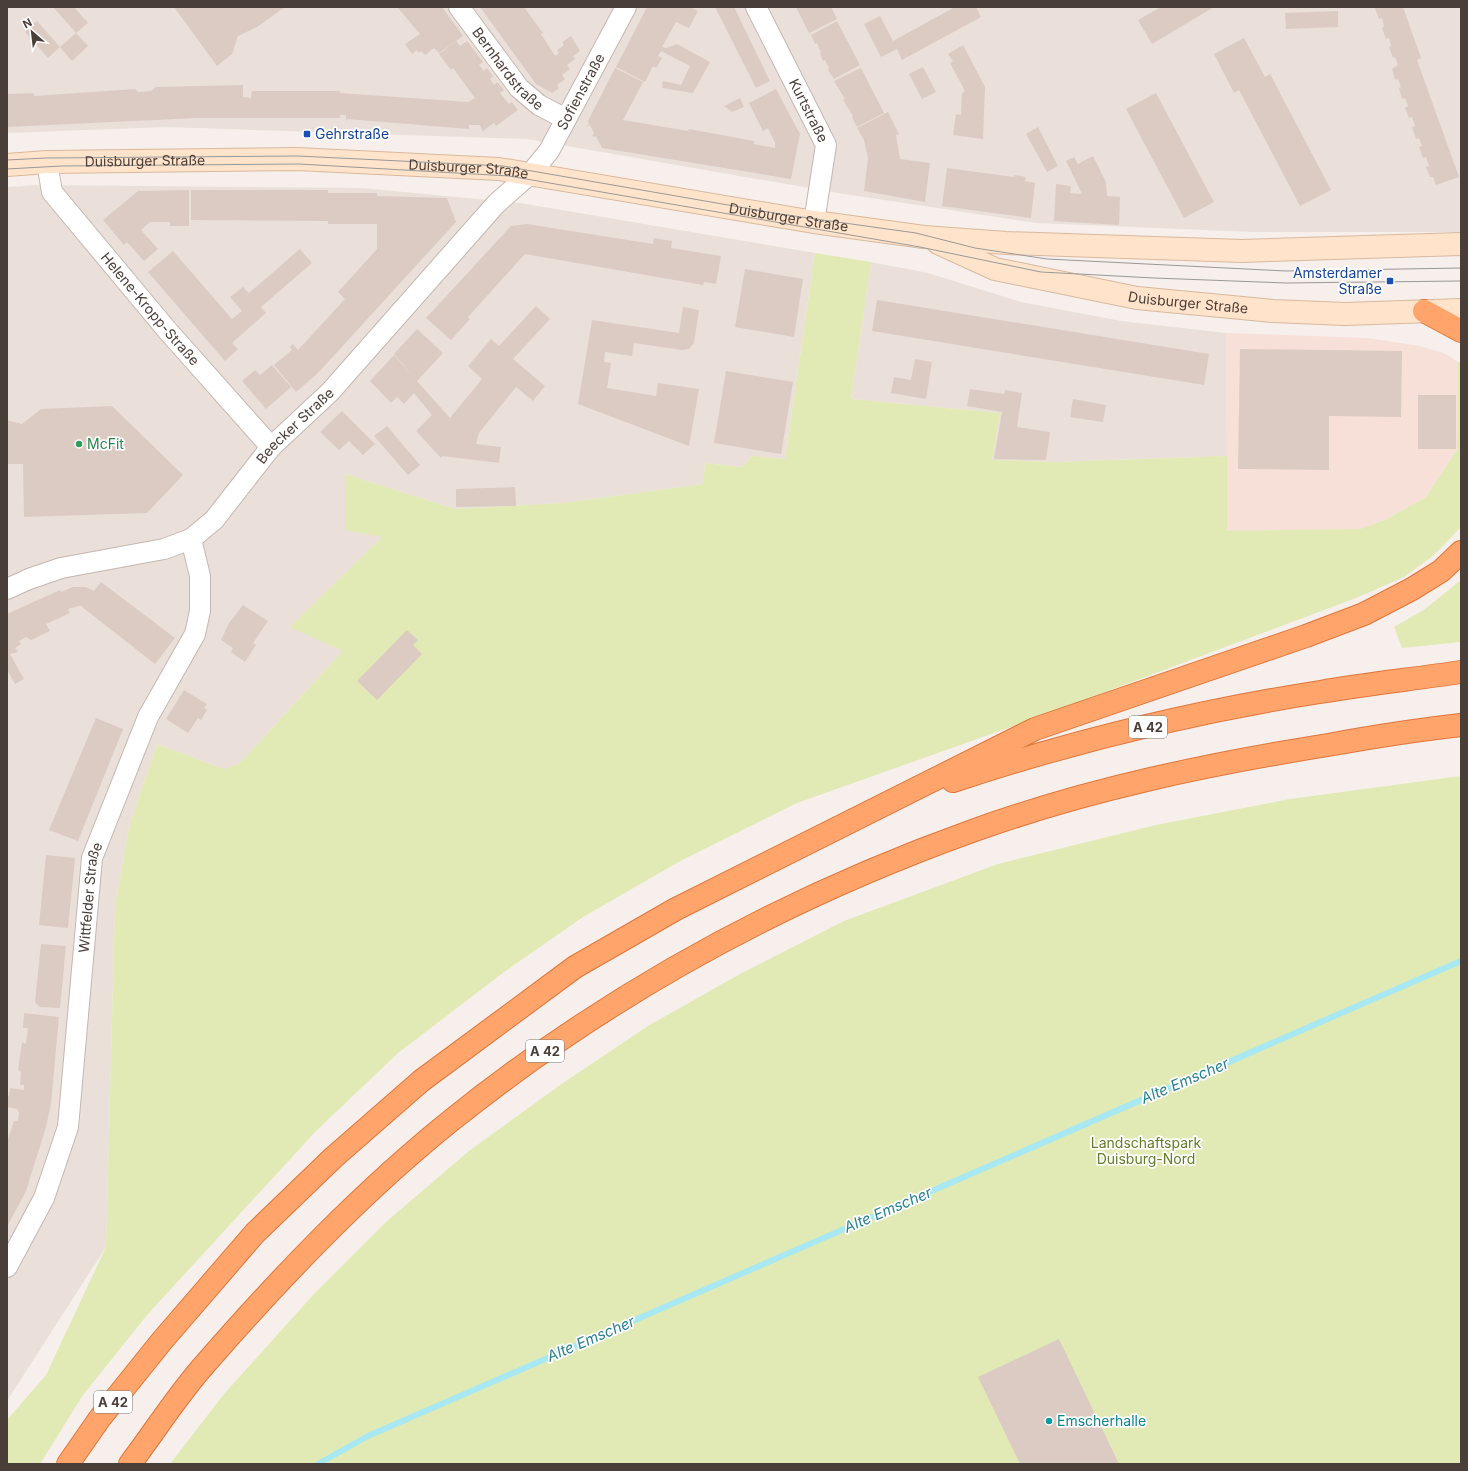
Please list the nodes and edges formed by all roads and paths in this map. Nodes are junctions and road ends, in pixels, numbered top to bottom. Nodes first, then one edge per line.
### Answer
1 (460, 7) edge
2 (626, 7) edge
3 (756, 7) edge
4 (566, 119) junction
5 (47, 162) junction
6 (7, 165) edge
7 (530, 173) junction
8 (814, 222) junction
9 (924, 237) junction
10 (1461, 244) edge
11 (1461, 310) edge
12 (1424, 312) junction
13 (1461, 331) edge
14 (271, 447) junction
15 (191, 539) junction
16 (1461, 552) edge
17 (7, 589) edge
18 (1461, 672) edge
19 (1461, 725) edge
20 (846, 823) junction
21 (7, 1267) edge
22 (68, 1464) edge
23 (130, 1464) edge

1 - 4 street, Bernhardstraße
2 - 4 street, Sofienstraße
3 - 8 street, Kurtstraße
4 - 7 street, Sofienstraße
5 - 6 main road, Duisburger Straße
5 - 7 main road, Duisburger Straße
5 - 14 street, Helene-Kropp-Straße
7 - 8 main road, Duisburger Straße
7 - 14 street, Beecker Straße
8 - 9 main road, Duisburger Straße
9 - 10 main road, Duisburger Straße
9 - 12 main road, Duisburger Straße
11 - 12 main road, Duisburger Straße
12 - 13 highway
14 - 15 street, Beecker Straße
15 - 17 street, Beecker Straße
15 - 21 street, Wittfelder Straße
16 - 20 highway
18 - 20 highway, A 42
19 - 23 highway, A 42
20 - 22 highway, A 42

